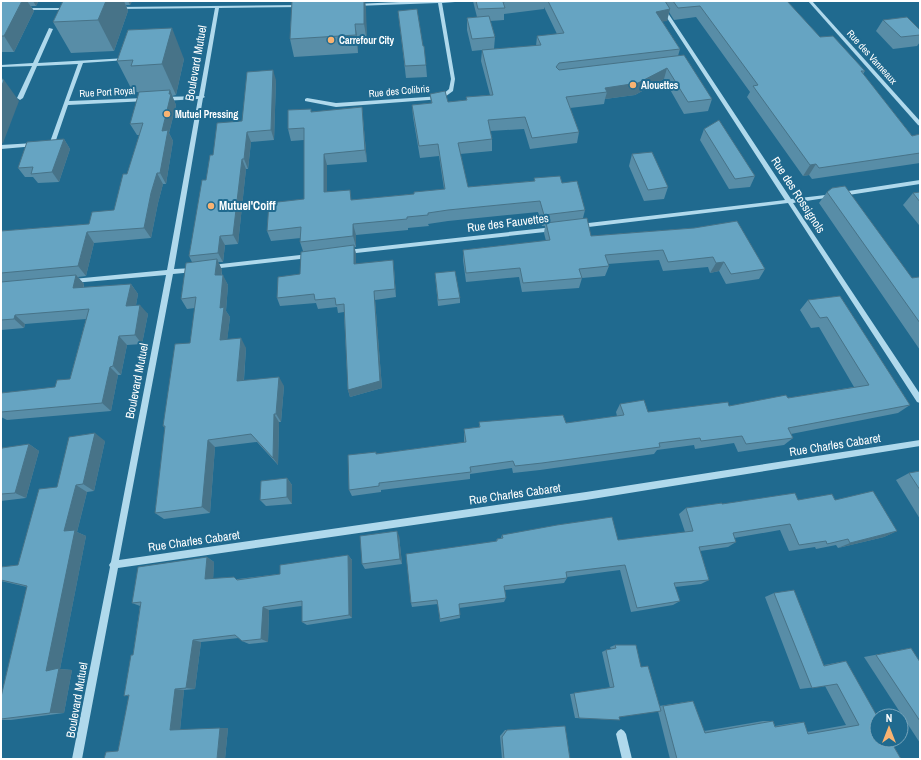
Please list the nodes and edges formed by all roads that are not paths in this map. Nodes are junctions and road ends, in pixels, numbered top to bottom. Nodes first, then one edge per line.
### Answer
1 (455, 1) edge
2 (658, 1) edge
3 (810, 1) edge
4 (418, 2) edge
5 (440, 3) junction
6 (346, 5) edge
7 (307, 6) edge
8 (217, 7) junction
9 (72, 8) edge
10 (112, 8) dead end
11 (17, 9) edge
12 (51, 29) dead end
13 (130, 58) edge
14 (692, 61) dead end
15 (698, 61) junction
16 (81, 62) junction
17 (35, 65) junction
18 (1, 66) edge
19 (202, 97) junction
20 (20, 98) dead end
21 (156, 99) edge
22 (148, 100) edge
23 (307, 100) dead end
24 (66, 103) junction
25 (920, 124) edge
26 (1, 147) edge
27 (920, 182) edge
28 (789, 202) junction
29 (575, 226) edge
30 (559, 228) edge
31 (339, 253) edge
32 (316, 256) edge
33 (206, 268) edge
34 (198, 269) edge
35 (170, 272) junction
36 (62, 282) edge
37 (920, 400) edge
38 (920, 444) edge
39 (113, 565) junction
40 (621, 734) dead end
41 (77, 759) edge
42 (627, 759) edge

1 - 5 street
2 - 15 street, Rue des Rossignols
3 - 25 street, Rue des Vanneaux
4 - 5 street
4 - 6 street
5 - 23 street, Rue des Colibris
7 - 8 street
8 - 10 street
8 - 19 street, Boulevard Mutuel
9 - 11 street
12 - 17 street
13 - 16 street
14 - 15 street
15 - 28 street, Rue des Rossignols
16 - 17 street
16 - 24 street, Rue Port Royal
17 - 18 street
17 - 20 street
19 - 21 street
19 - 35 street, Boulevard Mutuel
22 - 24 street, Rue Port Royal
24 - 26 street
27 - 28 street
28 - 29 street
28 - 37 street, Rue des Rossignols
30 - 31 street, Rue des Fauvettes
32 - 33 street
34 - 35 street
35 - 36 street
35 - 39 street, Boulevard Mutuel
38 - 39 street, Rue Charles Cabaret
39 - 41 street, Boulevard Mutuel
40 - 42 street

